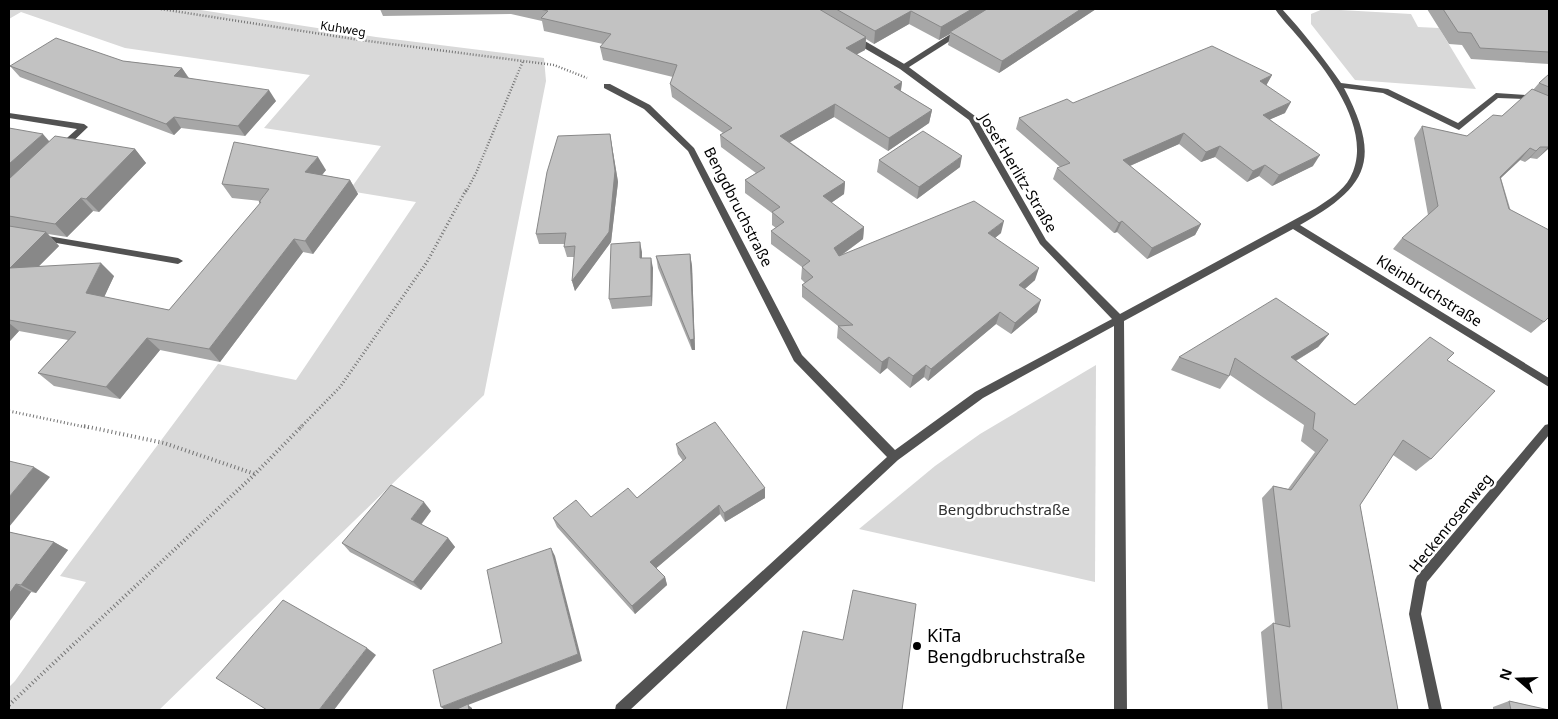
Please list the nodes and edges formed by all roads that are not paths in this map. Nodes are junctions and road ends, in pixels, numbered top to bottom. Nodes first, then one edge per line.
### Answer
1 (1278, 9) edge
2 (971, 25) edge
3 (846, 33) edge
4 (904, 67) junction
5 (1338, 85) junction
6 (607, 86) road end
7 (1549, 108) edge
8 (9, 115) edge
9 (56, 153) edge
10 (1292, 225) junction
11 (36, 237) edge
12 (178, 261) dead end
13 (1119, 320) junction
14 (1549, 383) edge
15 (1549, 428) edge
16 (894, 457) junction
17 (621, 710) edge
18 (1122, 710) edge
19 (1435, 710) edge

1 - 5 street
2 - 4 street
3 - 4 street, Josef-Herlitz-Straße
4 - 13 street, Josef-Herlitz-Straße
5 - 7 street
5 - 10 street
6 - 16 street, Bengdbruchstraße
8 - 9 street
10 - 13 street
10 - 14 street, Kleinbruchstraße
11 - 12 street
13 - 16 street
13 - 18 street
15 - 19 street, Heckenrosenweg
16 - 17 street

